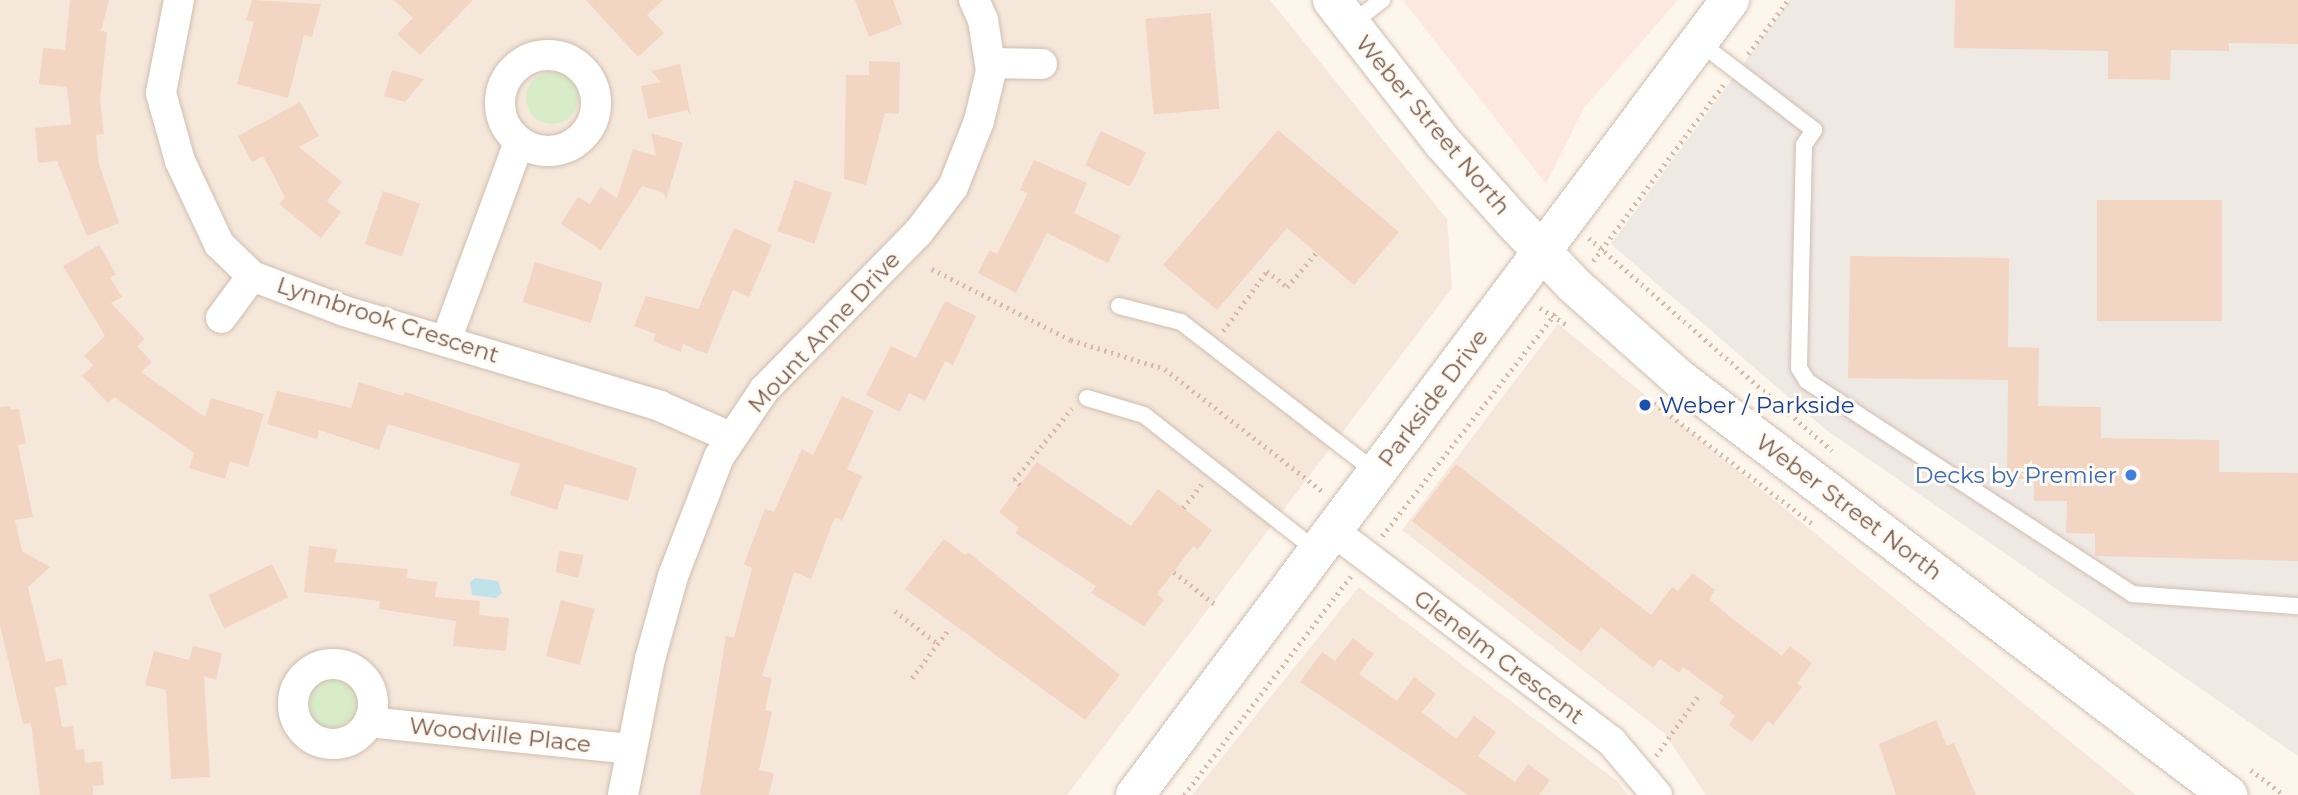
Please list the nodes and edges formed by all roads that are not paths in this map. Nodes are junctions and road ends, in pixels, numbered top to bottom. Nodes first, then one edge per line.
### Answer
1 (179, 0) edge
2 (974, 0) edge
3 (1382, 0) edge
4 (1730, 0) edge
5 (1341, 12) edge
6 (1699, 42) junction
7 (991, 63) junction
8 (1042, 64) dead end
9 (519, 142) dead end
10 (1543, 253) junction
11 (252, 276) junction
12 (1119, 306) dead end
13 (221, 318) dead end
14 (447, 338) junction
15 (1087, 398) road end
16 (730, 437) junction
17 (1376, 472) junction
18 (1332, 531) junction
19 (2298, 606) edge
20 (369, 722) dead end
21 (632, 749) junction
22 (2234, 778) edge
23 (1649, 786) edge
24 (623, 795) edge
25 (1135, 795) edge

1 - 11 street, Lynnbrook Crescent
2 - 7 street, Mount Anne Drive
3 - 5 lane
4 - 6 main road, Parkside Drive
5 - 10 main road, Weber Street North
6 - 10 main road, Parkside Drive
6 - 19 lane
7 - 8 street
7 - 16 street, Mount Anne Drive
9 - 14 street
10 - 17 main road, Parkside Drive
10 - 22 main road, Weber Street North
11 - 13 street
11 - 14 street, Lynnbrook Crescent
12 - 17 lane
14 - 16 street, Lynnbrook Crescent
15 - 18 lane
16 - 21 street, Mount Anne Drive
17 - 18 main road, Parkside Drive
18 - 23 street, Glenelm Crescent
18 - 25 main road, Parkside Drive
20 - 21 street, Woodville Place
21 - 24 street, Mount Anne Drive

